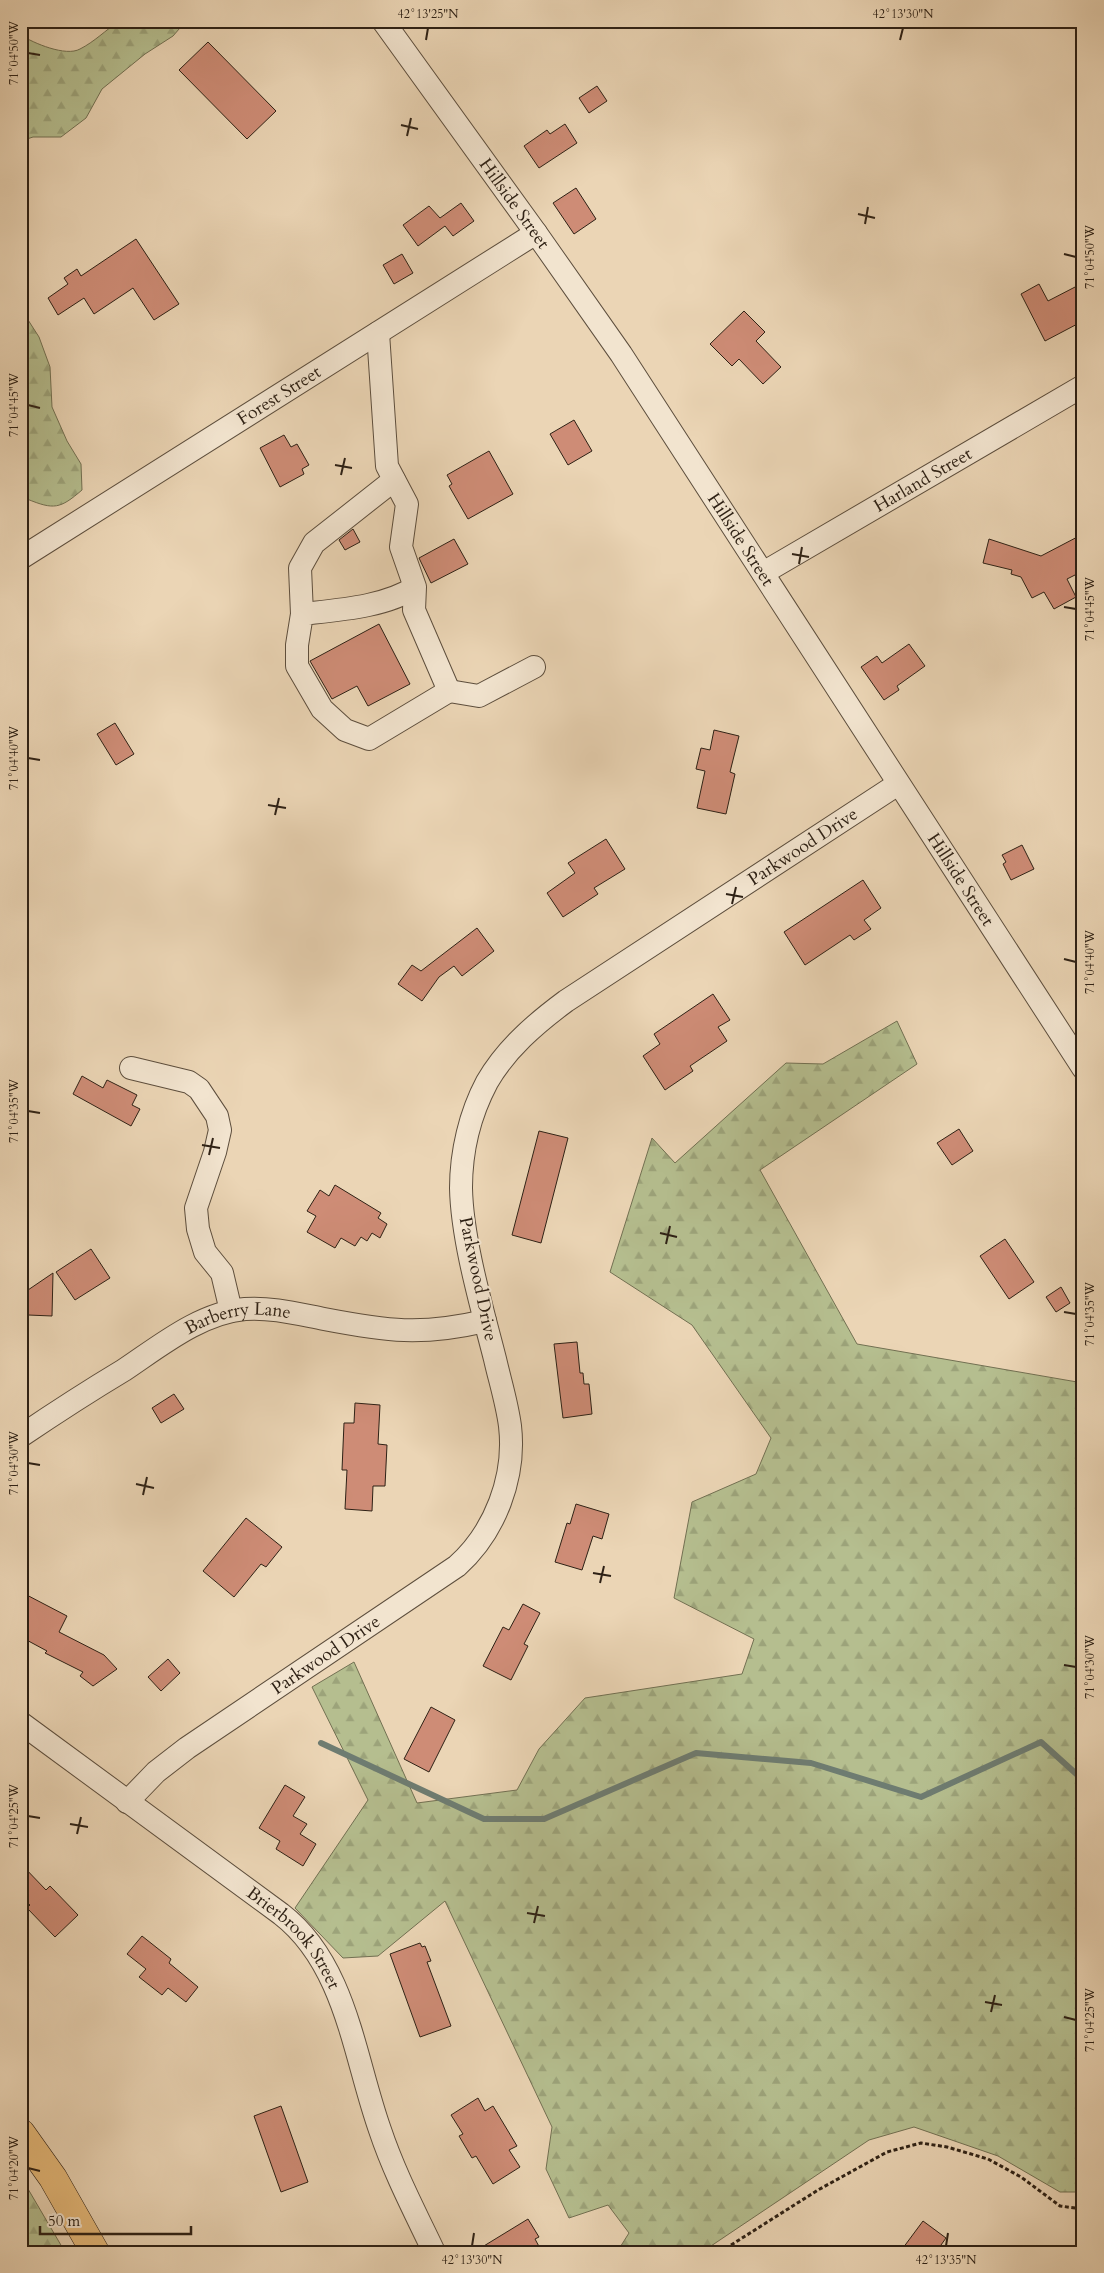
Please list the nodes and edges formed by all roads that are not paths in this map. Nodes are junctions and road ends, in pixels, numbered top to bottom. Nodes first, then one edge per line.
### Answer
1 (383, 21) edge
2 (536, 232) junction
3 (378, 332) junction
4 (1083, 386) edge
5 (394, 480) junction
6 (21, 558) edge
7 (763, 574) junction
8 (415, 587) junction
9 (302, 614) junction
10 (534, 667) dead end
11 (449, 691) junction
12 (898, 784) junction
13 (131, 1068) dead end
14 (1083, 1068) edge
15 (231, 1311) junction
16 (486, 1321) junction
17 (21, 1436) edge
18 (21, 1723) edge
19 (127, 1802) junction
20 (21, 2133) edge
21 (95, 2252) edge
22 (434, 2252) edge

1 - 2 street, Hillside Street
2 - 3 street, Forest Street
2 - 7 street, Hillside Street
3 - 5 street
3 - 6 street, Forest Street
4 - 7 street, Harland Street
5 - 8 street
5 - 9 street
7 - 12 street, Hillside Street
8 - 9 street
8 - 11 street
9 - 11 street
10 - 11 street
12 - 14 street, Hillside Street
12 - 16 street, Parkwood Drive
13 - 15 street
15 - 16 street, Barberry Lane
15 - 17 street, Barberry Lane
16 - 19 street, Parkwood Drive
18 - 19 street, Brierbrook Street
19 - 22 street, Brierbrook Street
20 - 21 main road

